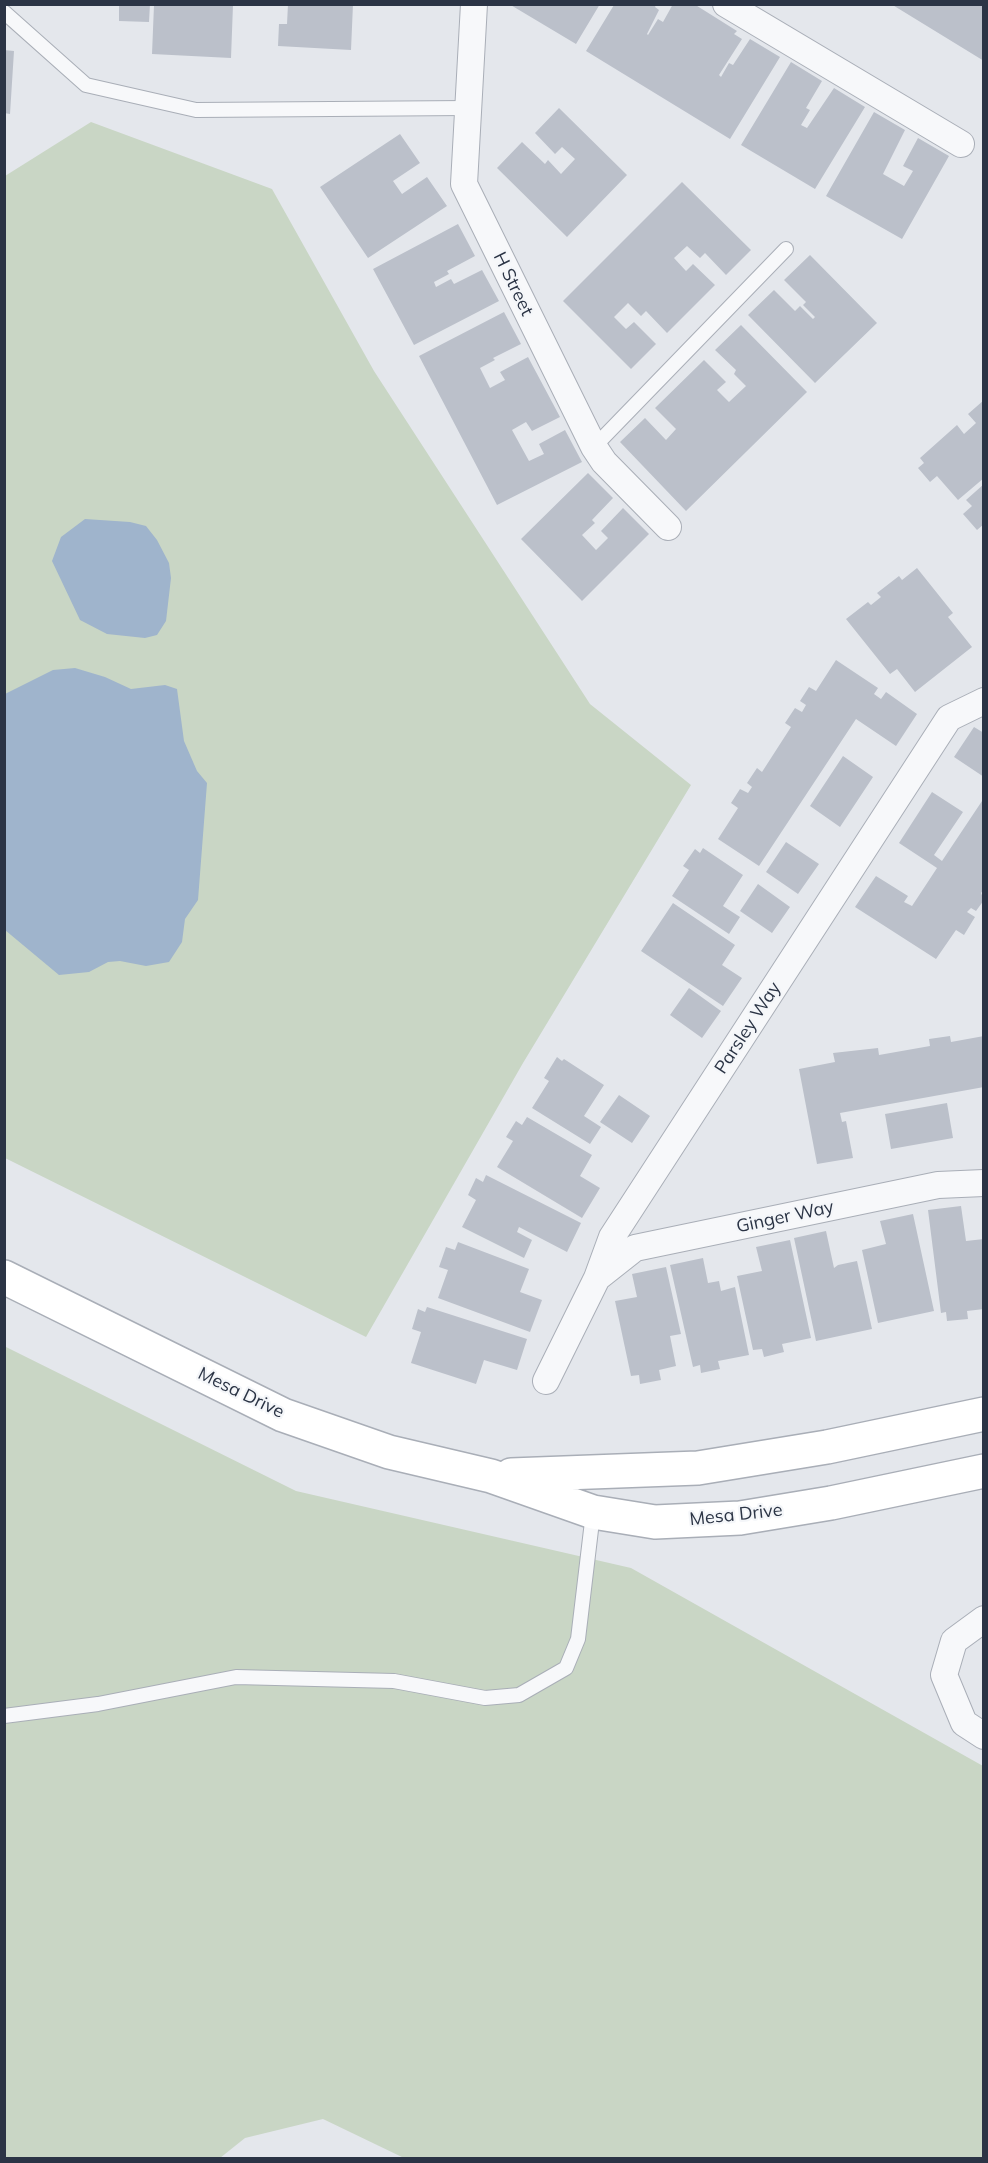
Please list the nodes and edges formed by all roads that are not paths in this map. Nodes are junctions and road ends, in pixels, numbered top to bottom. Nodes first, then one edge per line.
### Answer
1 (474, 4) edge
2 (726, 4) edge
3 (4, 12) edge
4 (468, 108) junction
5 (961, 144) dead end
6 (786, 249) dead end
7 (594, 447) junction
8 (668, 527) dead end
9 (984, 700) edge
10 (984, 1183) edge
11 (4, 1277) edge
12 (597, 1278) junction
13 (546, 1381) dead end
14 (984, 1414) edge
15 (984, 1471) edge
16 (491, 1476) junction
17 (593, 1512) junction
18 (984, 1619) edge
19 (4, 1716) edge
20 (984, 1736) edge

1 - 4 street, H Street
2 - 5 street
3 - 4 lane
4 - 7 street, H Street
6 - 7 lane
7 - 8 street, H Street
9 - 12 street, Parsley Way
10 - 12 street, Ginger Way
11 - 16 main road, Mesa Drive
12 - 13 street, Parsley Way
14 - 16 main road, Mesa Drive
15 - 17 main road, Mesa Drive
16 - 17 main road, Mesa Drive
17 - 19 lane
18 - 20 street

